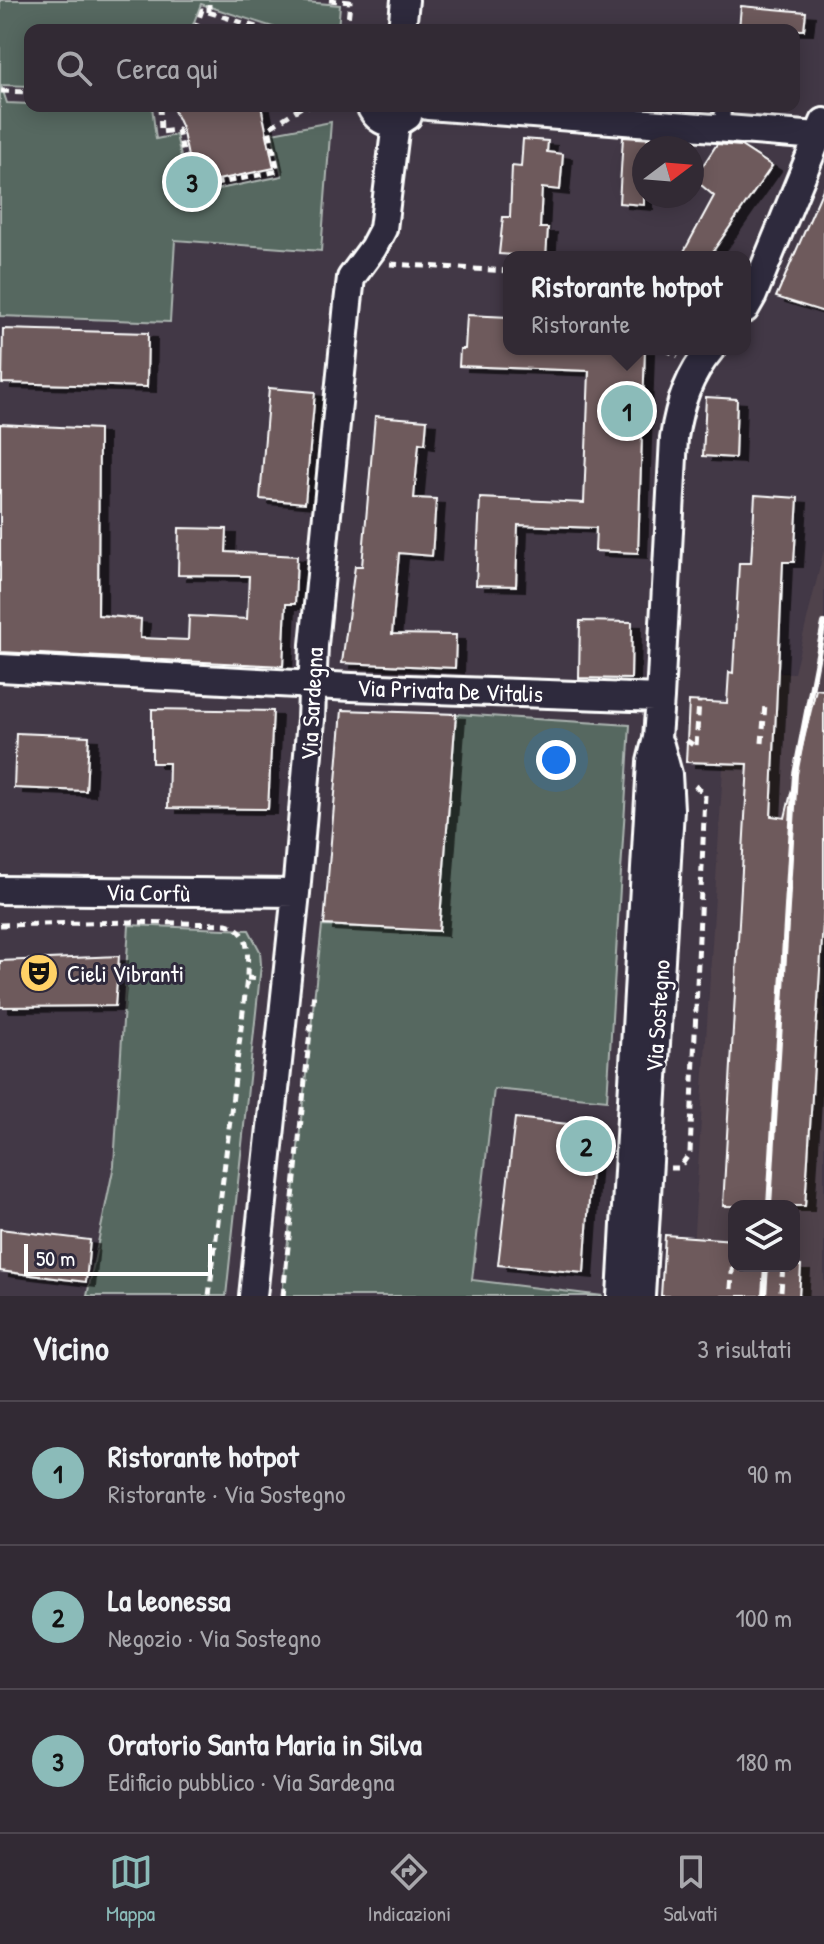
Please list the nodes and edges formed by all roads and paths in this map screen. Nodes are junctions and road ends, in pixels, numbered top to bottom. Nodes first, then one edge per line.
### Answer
1 (209, 0) edge
2 (329, 0) edge
3 (405, 0) edge
4 (209, 12) junction
5 (197, 24) edge
6 (247, 24) edge
7 (348, 24) edge
8 (403, 24) edge
9 (1, 91) edge
10 (24, 92) edge
11 (160, 112) edge
12 (296, 112) edge
13 (374, 112) edge
14 (588, 112) edge
15 (405, 114) edge
16 (722, 117) edge
17 (822, 129) edge
18 (361, 262) junction
19 (503, 271) edge
20 (751, 298) edge
21 (706, 355) edge
22 (0, 668) edge
23 (311, 685) junction
24 (660, 698) junction
25 (699, 701) dead end
26 (765, 704) dead end
27 (657, 738) junction
28 (762, 743) dead end
29 (683, 754) dead end
30 (682, 784) dead end
31 (0, 890) edge
32 (296, 893) junction
33 (0, 925) edge
34 (247, 978) junction
35 (260, 979) dead end
36 (315, 980) dead end
37 (658, 1167) dead end
38 (732, 1272) edge
39 (783, 1272) edge
40 (731, 1289) dead end
41 (781, 1291) dead end
42 (209, 1296) edge
43 (253, 1296) edge
44 (283, 1296) edge
45 (621, 1296) edge
46 (641, 1296) edge

1 - 4 path
2 - 7 path
3 - 8 street
4 - 5 path
4 - 6 path
9 - 10 path
11 - 12 path
13 - 15 street, Via Sardegna
14 - 16 street
15 - 18 street, Via Sardegna
16 - 17 street
17 - 20 street
18 - 19 path
18 - 23 street, Via Sardegna
21 - 24 street, Via Sostegno
22 - 23 street, Via Privata De Vitalis
23 - 24 street, Via Privata De Vitalis
23 - 32 street, Via Sardegna
24 - 27 street, Via Sostegno
25 - 29 path
26 - 28 path
27 - 45 street, Via Sostegno
27 - 46 street, Via Sostegno
30 - 37 path
31 - 32 street, Via Corfù
32 - 43 street, Via Sardegna
33 - 34 path
34 - 35 path
34 - 42 path
36 - 44 path
38 - 40 path
39 - 41 path

